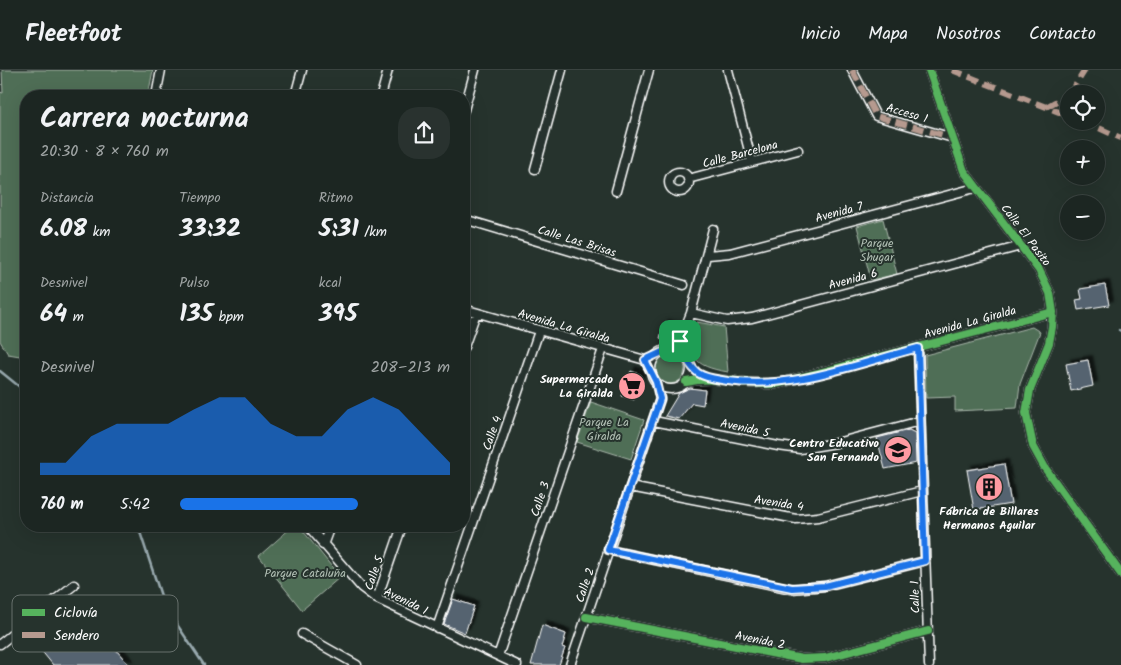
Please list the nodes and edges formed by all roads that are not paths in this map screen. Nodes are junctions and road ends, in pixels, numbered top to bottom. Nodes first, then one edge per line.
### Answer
1 (161, 70) edge
2 (302, 70) edge
3 (388, 70) edge
4 (475, 70) edge
5 (562, 70) edge
6 (649, 70) edge
7 (728, 70) edge
8 (852, 70) edge
9 (929, 70) edge
10 (157, 90) edge
11 (296, 90) edge
12 (383, 90) edge
13 (470, 90) edge
14 (953, 138) junction
15 (798, 150) dead end
16 (752, 162) junction
17 (535, 169) dead end
18 (688, 179) dead end
19 (975, 188) junction
20 (616, 191) dead end
21 (470, 221) edge
22 (714, 229) dead end
23 (1021, 246) junction
24 (708, 255) junction
25 (684, 285) dead end
26 (470, 311) edge
27 (1054, 312) junction
28 (476, 313) junction
29 (691, 313) junction
30 (470, 330) edge
31 (539, 331) junction
32 (680, 341) junction
33 (918, 348) junction
34 (603, 349) junction
35 (669, 349) junction
36 (684, 354) junction
37 (657, 356) junction
38 (645, 360) junction
39 (691, 366) junction
40 (651, 372) junction
41 (709, 378) junction
42 (656, 382) junction
43 (686, 382) junction
44 (677, 388) junction
45 (660, 399) junction
46 (654, 421) junction
47 (920, 421) junction
48 (630, 487) junction
49 (922, 491) junction
50 (313, 532) edge
51 (328, 532) edge
52 (400, 532) edge
53 (470, 532) edge
54 (470, 532) edge
55 (324, 545) junction
56 (608, 550) junction
57 (925, 561) junction
58 (1121, 574) edge
59 (74, 585) dead end
60 (61, 595) edge
61 (376, 600) junction
62 (586, 617) junction
63 (437, 628) junction
64 (928, 631) junction
65 (12, 634) edge
66 (302, 634) dead end
67 (0, 644) edge
68 (498, 656) junction
69 (357, 665) edge
70 (517, 665) edge
71 (570, 665) edge
72 (929, 665) edge

1 - 10 street
2 - 11 street
3 - 12 street
4 - 13 street
5 - 17 street
6 - 20 street
7 - 16 street
8 - 14 street, Acceso 1
9 - 14 street, Calle El Pasito
14 - 19 street, Calle El Pasito
15 - 16 street, Calle Barcelona
16 - 18 street, Calle Barcelona
19 - 23 street, Calle El Pasito
19 - 24 street, Avenida 7
21 - 25 street, Calle Las Brisas
22 - 24 street
23 - 27 street, Calle El Pasito
23 - 29 street, Avenida 6
24 - 29 street
26 - 28 street, Avenida La Giralda
27 - 33 street, Avenida La Giralda
27 - 58 street, Calle El Pasito
28 - 30 street
28 - 31 street, Avenida La Giralda
29 - 32 street
31 - 34 street, Avenida La Giralda
31 - 53 street, Calle 4
32 - 35 street
32 - 36 street
33 - 41 street, Avenida La Giralda
33 - 47 street, Calle 1
34 - 38 street, Avenida La Giralda
34 - 68 street, Calle 3
35 - 36 street
35 - 37 street
36 - 39 street
37 - 38 street
37 - 40 street
38 - 40 street
39 - 41 street, Avenida La Giralda
39 - 43 street
40 - 42 street
41 - 43 street, Avenida La Giralda
42 - 44 street
42 - 45 street, Calle 2
43 - 44 street
44 - 45 street
45 - 46 street, Calle 2
46 - 47 street, Avenida 5
46 - 48 street, Calle 2
47 - 49 street, Calle 1
48 - 49 street, Avenida 4
48 - 56 street, Calle 2
49 - 57 street, Calle 1
50 - 55 street, Avenida 1
51 - 55 street
52 - 61 street, Calle 5
54 - 63 street, Calle 4
55 - 61 street, Avenida 1
56 - 57 street
56 - 62 street, Calle 2
57 - 64 street, Calle 1
59 - 60 street
61 - 63 street, Avenida 1
62 - 64 street, Avenida 2
62 - 71 street, Calle 2
63 - 68 street, Avenida 1
64 - 72 street, Calle 1
65 - 67 street
66 - 69 street
68 - 70 street, Avenida 1

